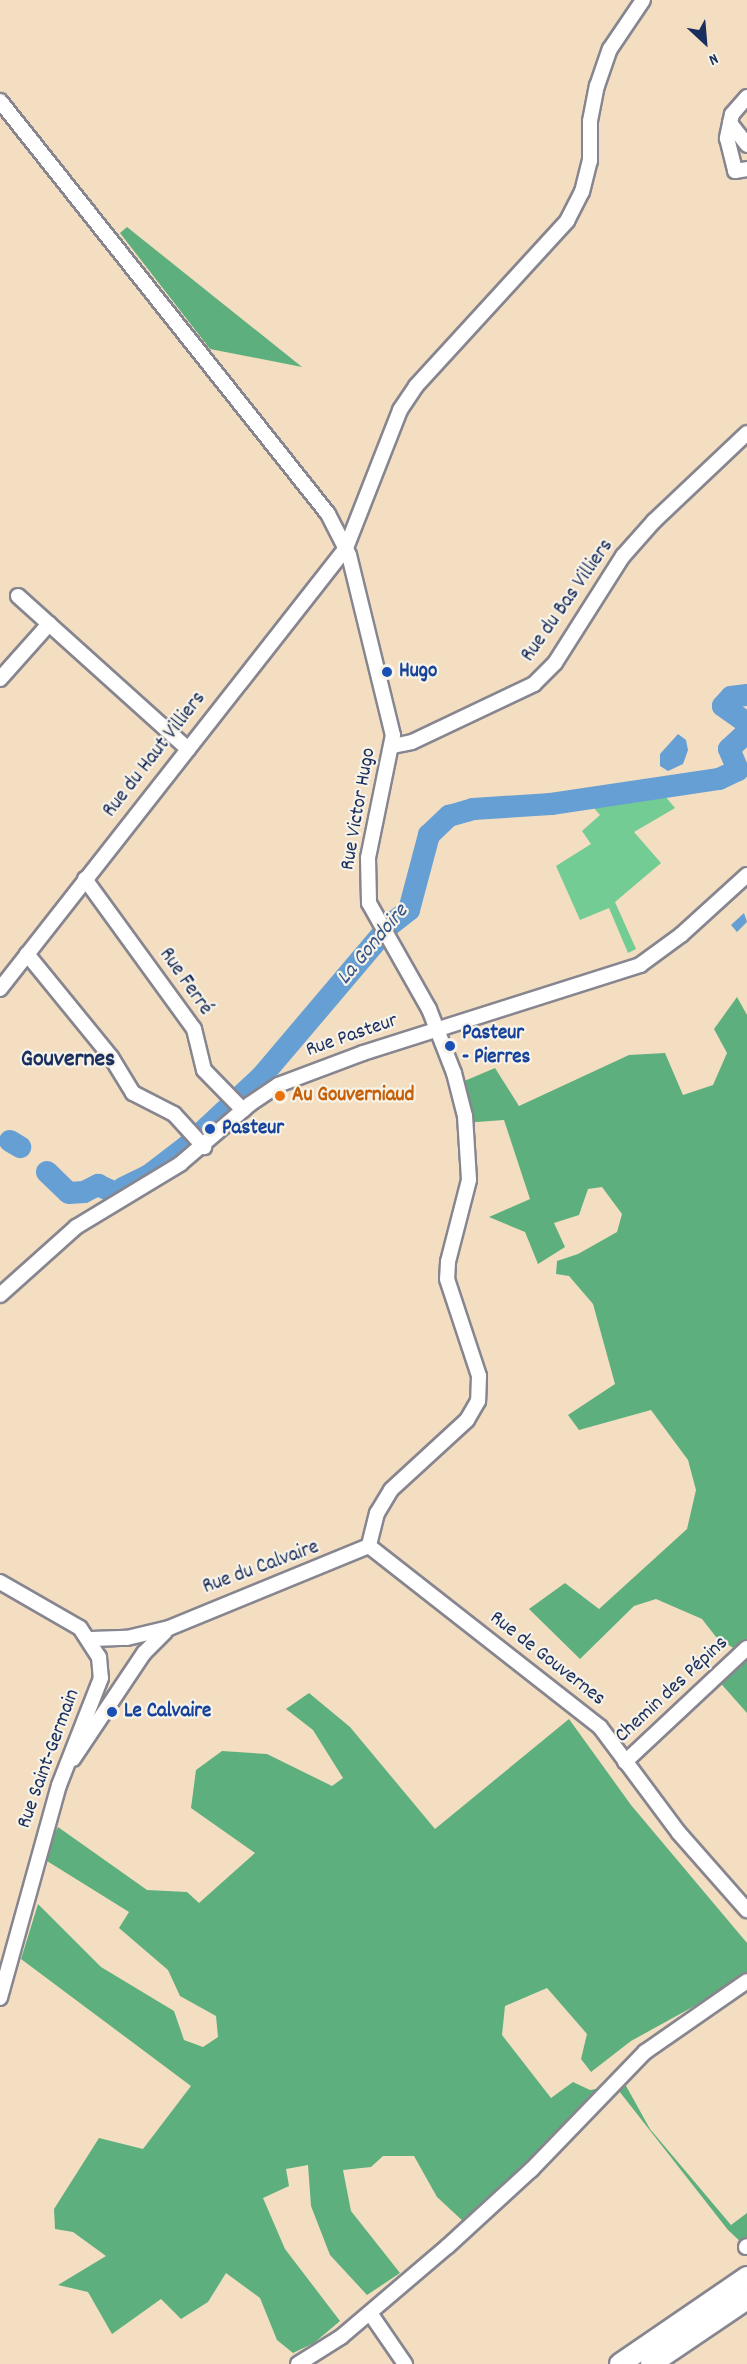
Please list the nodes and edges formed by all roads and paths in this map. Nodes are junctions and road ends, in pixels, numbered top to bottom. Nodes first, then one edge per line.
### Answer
1 (643, 0) edge
2 (747, 97) edge
3 (0, 101) edge
4 (730, 123) junction
5 (747, 145) edge
6 (747, 169) edge
7 (747, 433) edge
8 (346, 548) junction
9 (18, 596) dead end
10 (49, 624) junction
11 (0, 680) edge
12 (393, 746) junction
13 (188, 749) junction
14 (747, 875) edge
15 (85, 879) junction
16 (27, 954) junction
17 (0, 989) edge
18 (437, 1029) junction
19 (237, 1104) junction
20 (198, 1140) junction
21 (0, 1294) edge
22 (369, 1546) junction
23 (0, 1582) edge
24 (169, 1628) junction
25 (91, 1639) junction
26 (747, 1648) edge
27 (625, 1762) junction
28 (68, 1764) junction
29 (747, 1910) edge
30 (747, 1981) edge
31 (0, 1998) edge
32 (747, 2277) edge
33 (747, 2299) edge
34 (370, 2313) junction
35 (298, 2364) edge
36 (405, 2364) edge
37 (620, 2364) edge
38 (651, 2364) edge

1 - 8 street, Rue du Haut Villiers
2 - 4 street
3 - 8 street, Rue Victor Hugo
4 - 5 street
4 - 6 street
7 - 12 street, Rue du Bas Villiers
8 - 12 street, Rue Victor Hugo
8 - 13 street, Rue du Haut Villiers
9 - 10 street
10 - 11 street
10 - 13 street
12 - 18 street, Rue Victor Hugo
13 - 15 street, Rue du Haut Villiers
14 - 18 street, Rue Pasteur
15 - 16 street, Rue du Haut Villiers
15 - 19 street, Rue Ferré
16 - 17 street, Rue du Haut Villiers
16 - 20 street
18 - 19 street, Rue Pasteur
18 - 22 street, Rue Victor Hugo
19 - 20 street, Rue Pasteur
20 - 21 street, Rue Pasteur
22 - 24 street, Rue du Calvaire
22 - 27 street, Rue de Gouvernes
23 - 25 street
24 - 25 street, Rue du Calvaire
24 - 28 street, Rue du Calvaire
25 - 28 street, Rue Saint-Germain
26 - 27 street, Chemin des Pépins
27 - 29 street, Rue de Gouvernes
28 - 31 street, Rue Saint-Germain
30 - 34 street
32 - 37 highway
33 - 38 highway
34 - 35 street
34 - 36 street

